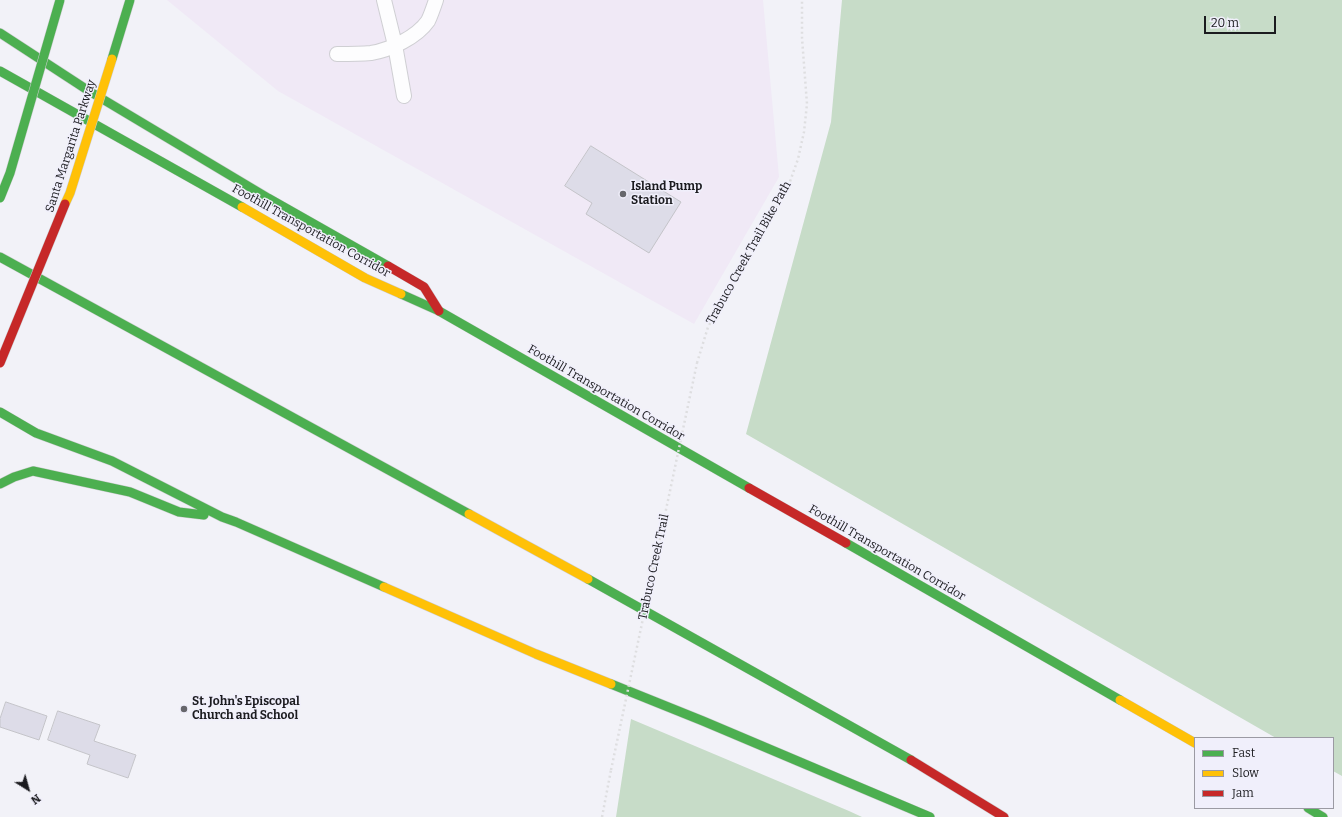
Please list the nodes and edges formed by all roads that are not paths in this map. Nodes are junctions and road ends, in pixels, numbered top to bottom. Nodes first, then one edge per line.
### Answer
1 (60, 0) edge
2 (130, 0) edge
3 (384, 0) edge
4 (436, 0) edge
5 (0, 33) edge
6 (395, 45) junction
7 (337, 54) dead end
8 (0, 71) edge
9 (404, 96) dead end
10 (0, 198) edge
11 (0, 257) edge
12 (439, 311) junction
13 (0, 363) edge
14 (0, 412) edge
15 (0, 484) edge
16 (222, 517) junction
17 (1194, 742) edge
18 (1310, 809) edge
19 (930, 817) edge
20 (1004, 817) edge
21 (1323, 817) edge

1 - 10 main road, bridge
2 - 13 main road, Santa Margarita Parkway, bridge
3 - 6 lane
4 - 6 lane
5 - 12 main road
6 - 7 lane
6 - 9 lane
8 - 12 main road, Foothill Transportation Corridor
11 - 20 main road
12 - 17 main road, Foothill Transportation Corridor
14 - 16 main road
15 - 16 main road
16 - 19 main road
18 - 21 main road

